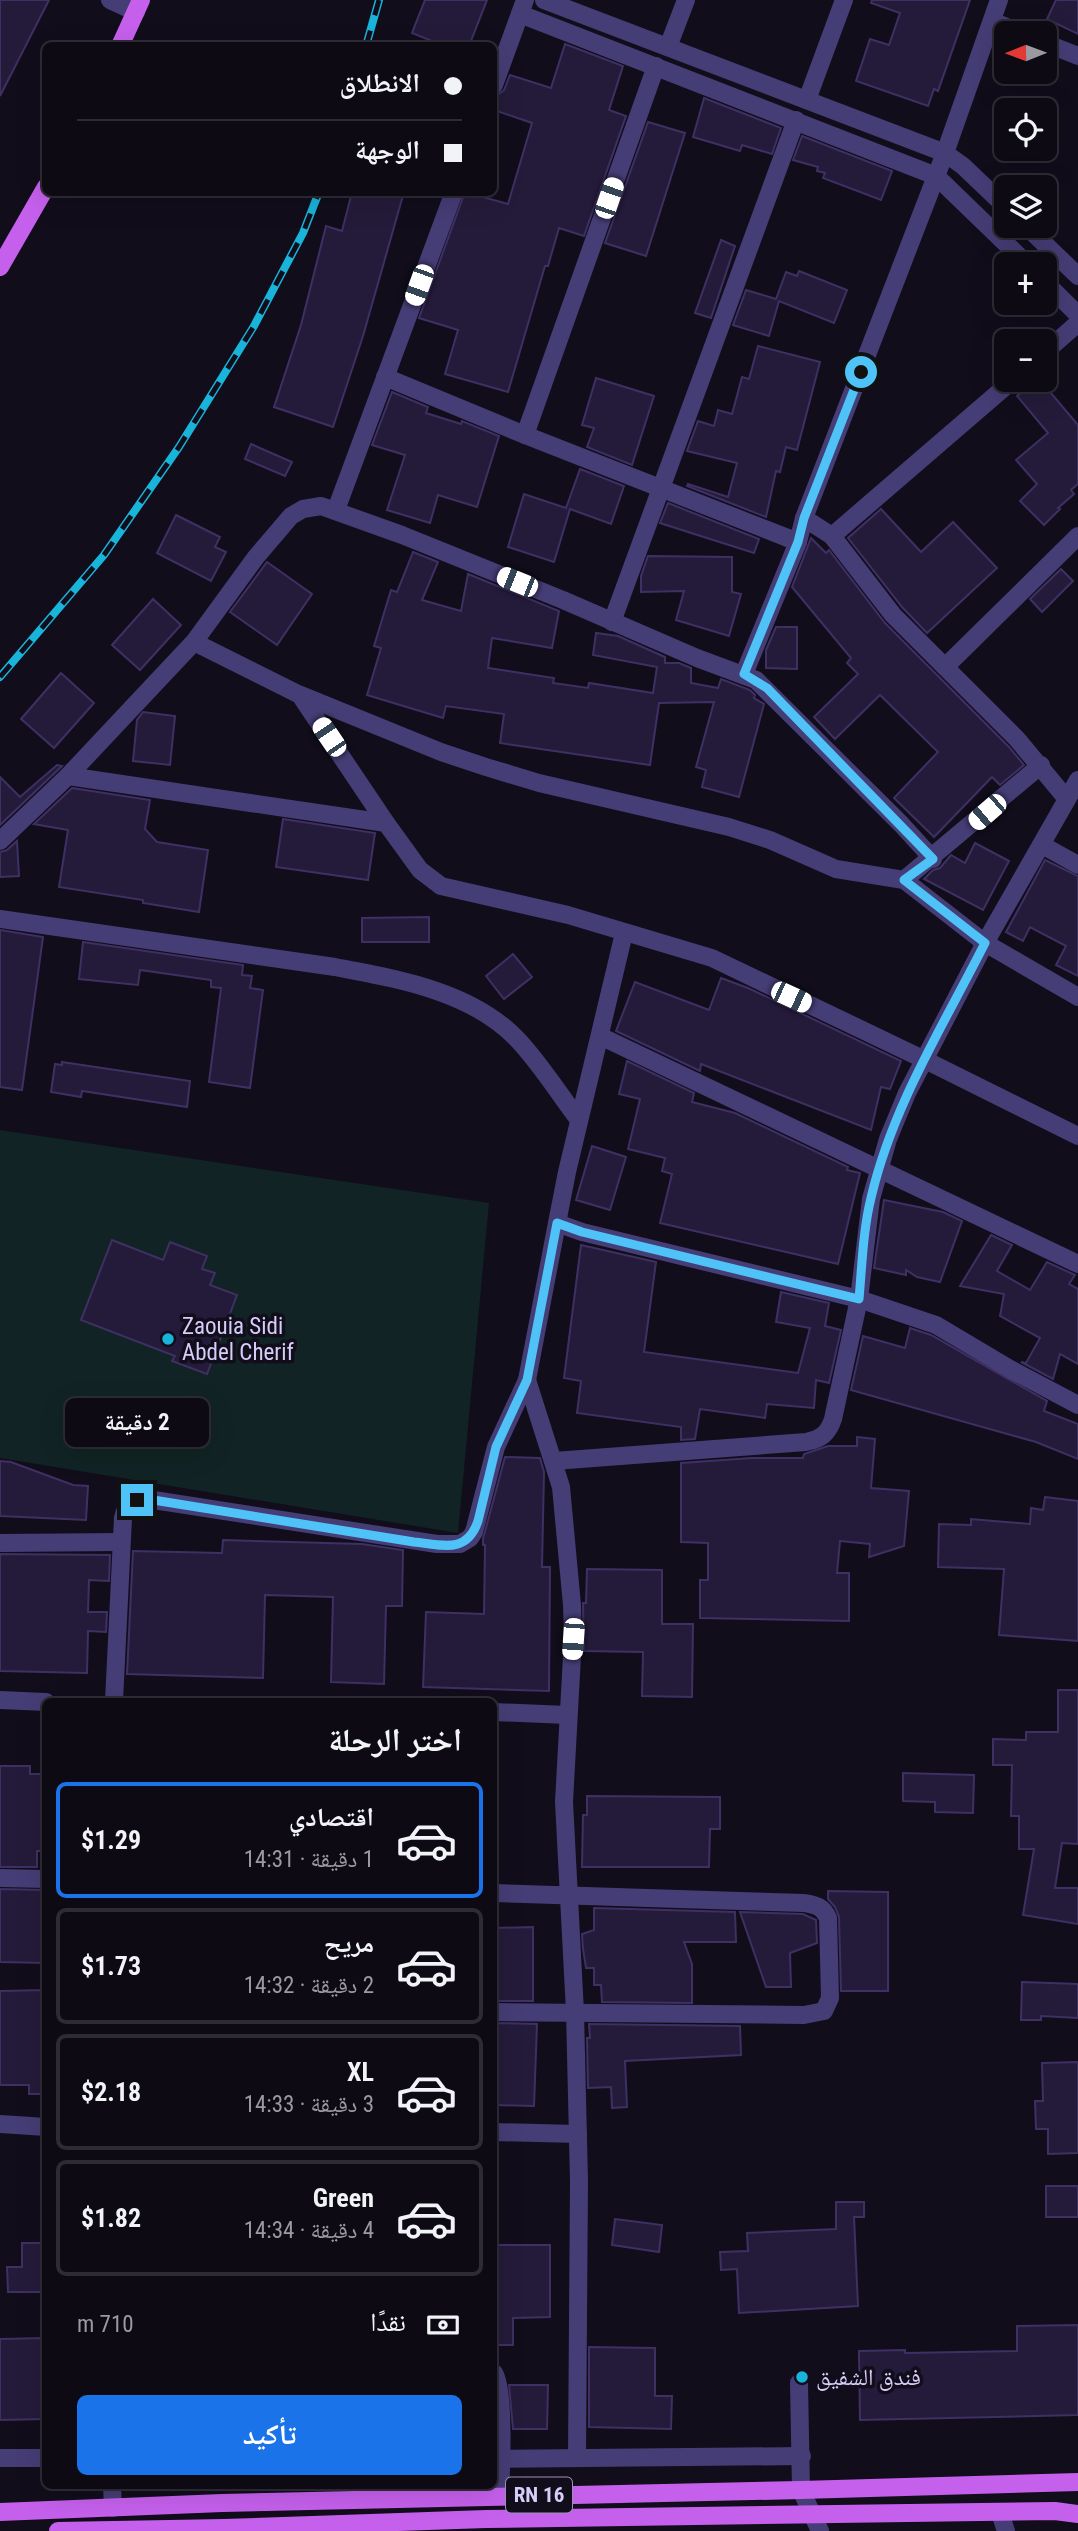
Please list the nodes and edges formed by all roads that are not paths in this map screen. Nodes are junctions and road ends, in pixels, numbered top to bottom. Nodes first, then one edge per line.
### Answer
1 (110, 0) edge
2 (544, 0) edge
3 (686, 0) edge
4 (844, 0) edge
5 (999, 0) edge
6 (138, 6) edge
7 (522, 7) edge
8 (992, 22) joint
9 (122, 42) edge
10 (668, 47) junction
11 (1057, 48) edge
12 (1078, 56) edge
13 (656, 66) junction
14 (497, 77) edge
15 (807, 100) junction
16 (796, 120) junction
17 (945, 153) junction
18 (936, 176) junction
19 (42, 194) edge
20 (453, 196) edge
21 (994, 196) edge
22 (1038, 238) edge
23 (1015, 252) edge
24 (0, 267) edge
25 (1078, 276) edge
26 (1057, 294) edge
27 (1078, 315) edge
28 (1078, 323) edge
29 (1057, 341) edge
30 (385, 377) junction
31 (999, 392) edge
32 (525, 435) junction
33 (660, 489) junction
34 (336, 510) junction
35 (804, 518) junction
36 (832, 536) junction
37 (1078, 536) edge
38 (798, 542) junction
39 (612, 622) junction
40 (194, 642) junction
41 (945, 667) junction
42 (744, 674) junction
43 (300, 695) junction
44 (1041, 765) junction
45 (68, 776) junction
46 (1078, 780) edge
47 (1066, 798) junction
48 (386, 823) junction
49 (0, 841) edge
50 (1042, 845) junction
51 (933, 859) junction
52 (1078, 865) edge
53 (904, 880) junction
54 (0, 919) edge
55 (624, 933) junction
56 (985, 943) junction
57 (1078, 997) edge
58 (600, 1035) junction
59 (925, 1060) junction
60 (579, 1120) junction
61 (1078, 1136) edge
62 (879, 1170) junction
63 (557, 1223) junction
64 (1078, 1264) edge
65 (859, 1299) junction
66 (527, 1380) junction
67 (1078, 1405) edge
68 (554, 1461) junction
69 (121, 1542) junction
70 (0, 1543) edge
71 (114, 1698) edge
72 (0, 1700) edge
73 (42, 1702) edge
74 (497, 1712) edge
75 (567, 1716) junction
76 (0, 1878) edge
77 (42, 1880) edge
78 (497, 1894) edge
79 (568, 1895) junction
80 (497, 2012) edge
81 (575, 2012) junction
82 (0, 2124) edge
83 (42, 2127) edge
84 (497, 2132) edge
85 (578, 2134) junction
86 (497, 2381) edge
87 (799, 2383) dead end
88 (802, 2456) junction
89 (0, 2458) edge
90 (42, 2458) edge
91 (578, 2458) junction
92 (497, 2459) edge
93 (1078, 2482) edge
94 (112, 2489) edge
95 (801, 2490) junction
96 (499, 2496) junction
97 (222, 2502) junction
98 (242, 2503) junction
99 (113, 2508) junction
100 (0, 2512) edge
101 (1000, 2513) junction
102 (1078, 2514) edge
103 (816, 2523) edge
104 (489, 2525) edge
105 (285, 2528) edge
106 (243, 2529) edge
107 (185, 2530) edge
108 (225, 2530) edge
109 (58, 2531) edge
110 (66, 2531) edge
111 (1006, 2531) edge

1 - 6 street
2 - 10 street
3 - 10 street
4 - 15 street
5 - 8 street
6 - 9 main road
7 - 13 street
7 - 14 street
8 - 17 street
10 - 15 street
11 - 12 street
13 - 16 street
13 - 32 street
15 - 17 street
16 - 18 street
16 - 33 street
17 - 18 street
17 - 21 street
18 - 23 street
18 - 35 street
19 - 24 main road
20 - 30 street
22 - 25 street
26 - 27 street
28 - 29 street
30 - 32 street
30 - 34 street
31 - 36 street
32 - 33 street
33 - 38 street
33 - 39 street
34 - 39 street
34 - 40 street
35 - 36 street
35 - 38 street
36 - 41 street
37 - 41 street
38 - 42 street
39 - 42 street
40 - 43 street
40 - 45 street
41 - 44 street
42 - 51 street
43 - 48 street
43 - 53 street
44 - 47 street
44 - 51 street
45 - 48 street
45 - 49 street
46 - 47 street
47 - 50 street
48 - 55 street
50 - 52 street
50 - 56 street
51 - 53 street
53 - 56 street
54 - 60 street
55 - 58 street
55 - 59 street
56 - 57 street
56 - 59 street
58 - 60 street
58 - 62 street
59 - 61 street
59 - 62 street
60 - 63 street
62 - 64 street
62 - 65 street
63 - 65 street
63 - 66 street
65 - 67 street
65 - 68 street
66 - 68 street
66 - 69 street
68 - 75 street
69 - 70 street
69 - 71 street
72 - 73 street
74 - 75 street
75 - 79 street
76 - 77 street
78 - 79 street
79 - 81 street
79 - 81 street
80 - 81 street
81 - 85 street
82 - 83 street
84 - 85 street
85 - 91 street
86 - 92 street
87 - 88 street
88 - 91 street
88 - 95 street
89 - 90 street
91 - 92 street
92 - 96 street
93 - 95 main road, RN 16
94 - 99 street
95 - 96 main road, RN 16
95 - 103 street
96 - 98 main road, RN 16
97 - 98 main road, RN 16
97 - 99 main road, RN 16
97 - 108 street
98 - 106 street
99 - 100 main road, RN 16
101 - 102 main road, RN 16
101 - 103 main road, RN 16
101 - 111 street
103 - 104 main road, RN 16
104 - 105 main road, RN 16
105 - 106 main road, RN 16
106 - 108 main road, RN 16
107 - 108 main road, RN 16
107 - 110 main road, RN 16
109 - 110 main road, RN 16

